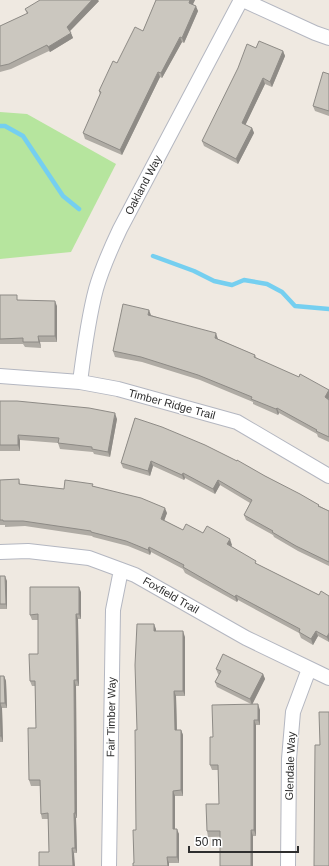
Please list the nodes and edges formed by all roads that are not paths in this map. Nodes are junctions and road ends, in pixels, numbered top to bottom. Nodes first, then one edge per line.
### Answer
1 (242, 0) edge
2 (329, 38) edge
3 (0, 376) edge
4 (80, 382) junction
5 (329, 476) edge
6 (0, 552) edge
7 (121, 570) junction
8 (309, 669) junction
9 (329, 678) edge
10 (109, 866) edge
11 (288, 866) edge

1 - 2 street
1 - 4 street, Oakland Way
3 - 4 street, Timber Ridge Trail
4 - 5 street, Timber Ridge Trail
6 - 7 street, Foxfield Trail
7 - 8 street, Foxfield Trail
7 - 10 street, Fair Timber Way
8 - 9 street, Foxfield Trail
8 - 11 street, Glendale Way

